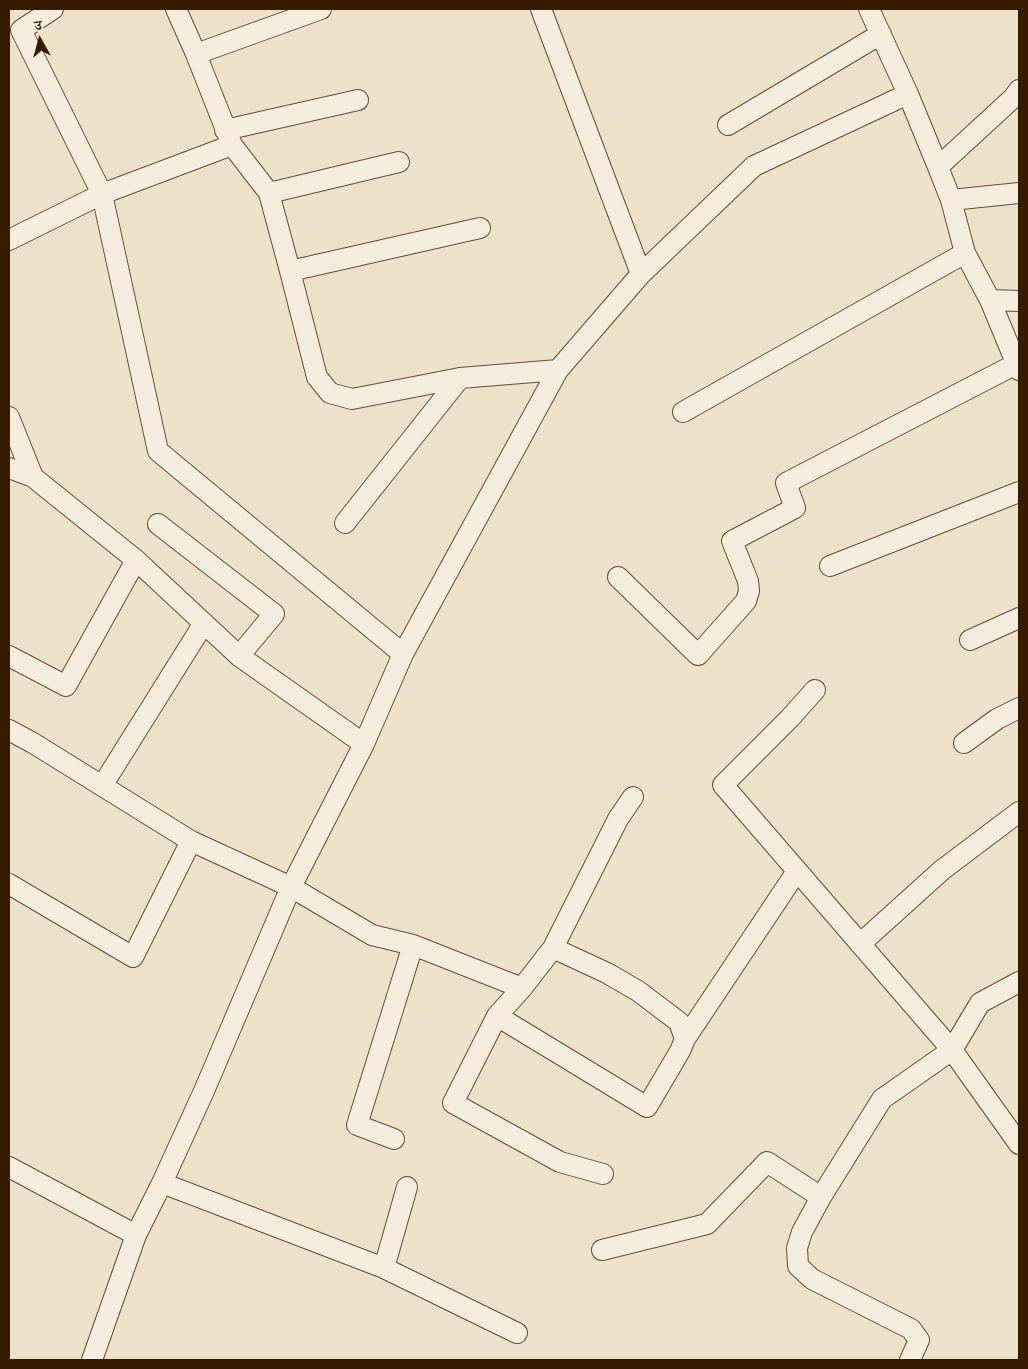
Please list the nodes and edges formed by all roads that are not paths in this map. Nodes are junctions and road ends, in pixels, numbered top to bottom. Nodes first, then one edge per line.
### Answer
1 (53, 9) edge
2 (176, 9) edge
3 (321, 9) edge
4 (541, 9) edge
5 (869, 9) edge
6 (15, 33) edge
7 (881, 34) junction
8 (196, 54) junction
9 (908, 94) junction
10 (1017, 97) edge
11 (358, 100) dead end
12 (728, 125) dead end
13 (229, 138) junction
14 (399, 162) dead end
15 (938, 167) junction
16 (269, 193) junction
17 (1019, 193) edge
18 (102, 194) junction
19 (951, 200) junction
20 (480, 228) dead end
21 (9, 240) edge
22 (965, 253) junction
23 (290, 271) junction
24 (641, 274) junction
25 (990, 300) junction
26 (1019, 301) edge
27 (1018, 367) edge
28 (558, 370) junction
29 (460, 378) junction
30 (682, 412) dead end
31 (9, 417) edge
32 (9, 468) edge
33 (32, 477) junction
34 (1019, 492) edge
35 (345, 523) dead end
36 (158, 524) dead end
37 (136, 560) junction
38 (830, 566) dead end
39 (618, 577) dead end
40 (1019, 618) edge
41 (204, 623) junction
42 (970, 640) dead end
43 (403, 654) junction
44 (9, 656) edge
45 (239, 656) junction
46 (815, 690) dead end
47 (1019, 708) edge
48 (9, 730) edge
49 (964, 743) dead end
50 (364, 744) junction
51 (102, 786) junction
52 (633, 797) dead end
53 (1019, 812) edge
54 (191, 841) junction
55 (797, 871) junction
56 (9, 884) edge
57 (291, 887) junction
58 (860, 944) junction
59 (413, 945) junction
60 (553, 948) junction
61 (1019, 982) edge
62 (522, 988) junction
63 (497, 1016) junction
64 (685, 1039) junction
65 (952, 1050) junction
66 (394, 1139) dead end
67 (1019, 1144) edge
68 (9, 1167) edge
69 (603, 1174) dead end
70 (162, 1183) junction
71 (407, 1187) dead end
72 (821, 1197) junction
73 (136, 1235) junction
74 (602, 1250) dead end
75 (384, 1268) junction
76 (516, 1332) dead end
77 (92, 1360) edge
78 (910, 1360) edge

1 - 6 street
2 - 8 street
3 - 8 street
4 - 24 street
5 - 7 street
6 - 18 street
7 - 9 street
7 - 12 street
8 - 13 street
9 - 15 street
9 - 24 street
10 - 15 street
11 - 13 street
13 - 16 street
13 - 18 street
14 - 16 street
15 - 19 street
16 - 23 street
17 - 19 street
18 - 21 street
18 - 43 street
19 - 22 street
20 - 23 street
22 - 25 street
22 - 30 street
23 - 29 street
24 - 28 street
25 - 26 street
25 - 27 street
27 - 39 street
28 - 29 street
28 - 43 street
29 - 35 street
31 - 33 street
32 - 33 street
33 - 37 street
34 - 38 street
36 - 45 street
37 - 41 street
37 - 44 street
40 - 42 street
41 - 45 street
41 - 51 street
43 - 50 street
45 - 50 street
46 - 55 street
47 - 49 street
48 - 51 street
50 - 57 street
51 - 54 street
52 - 60 street
53 - 58 street
54 - 56 street
54 - 57 street
55 - 58 street
55 - 64 street
57 - 59 street
57 - 70 street
58 - 65 street
59 - 62 street
59 - 66 street
60 - 62 street
60 - 64 street
61 - 65 street
62 - 63 street
63 - 64 street
63 - 69 street
65 - 67 street
65 - 72 street
68 - 73 street
70 - 73 street
70 - 75 street
71 - 75 street
72 - 74 street
72 - 78 street
73 - 77 street
75 - 76 street

